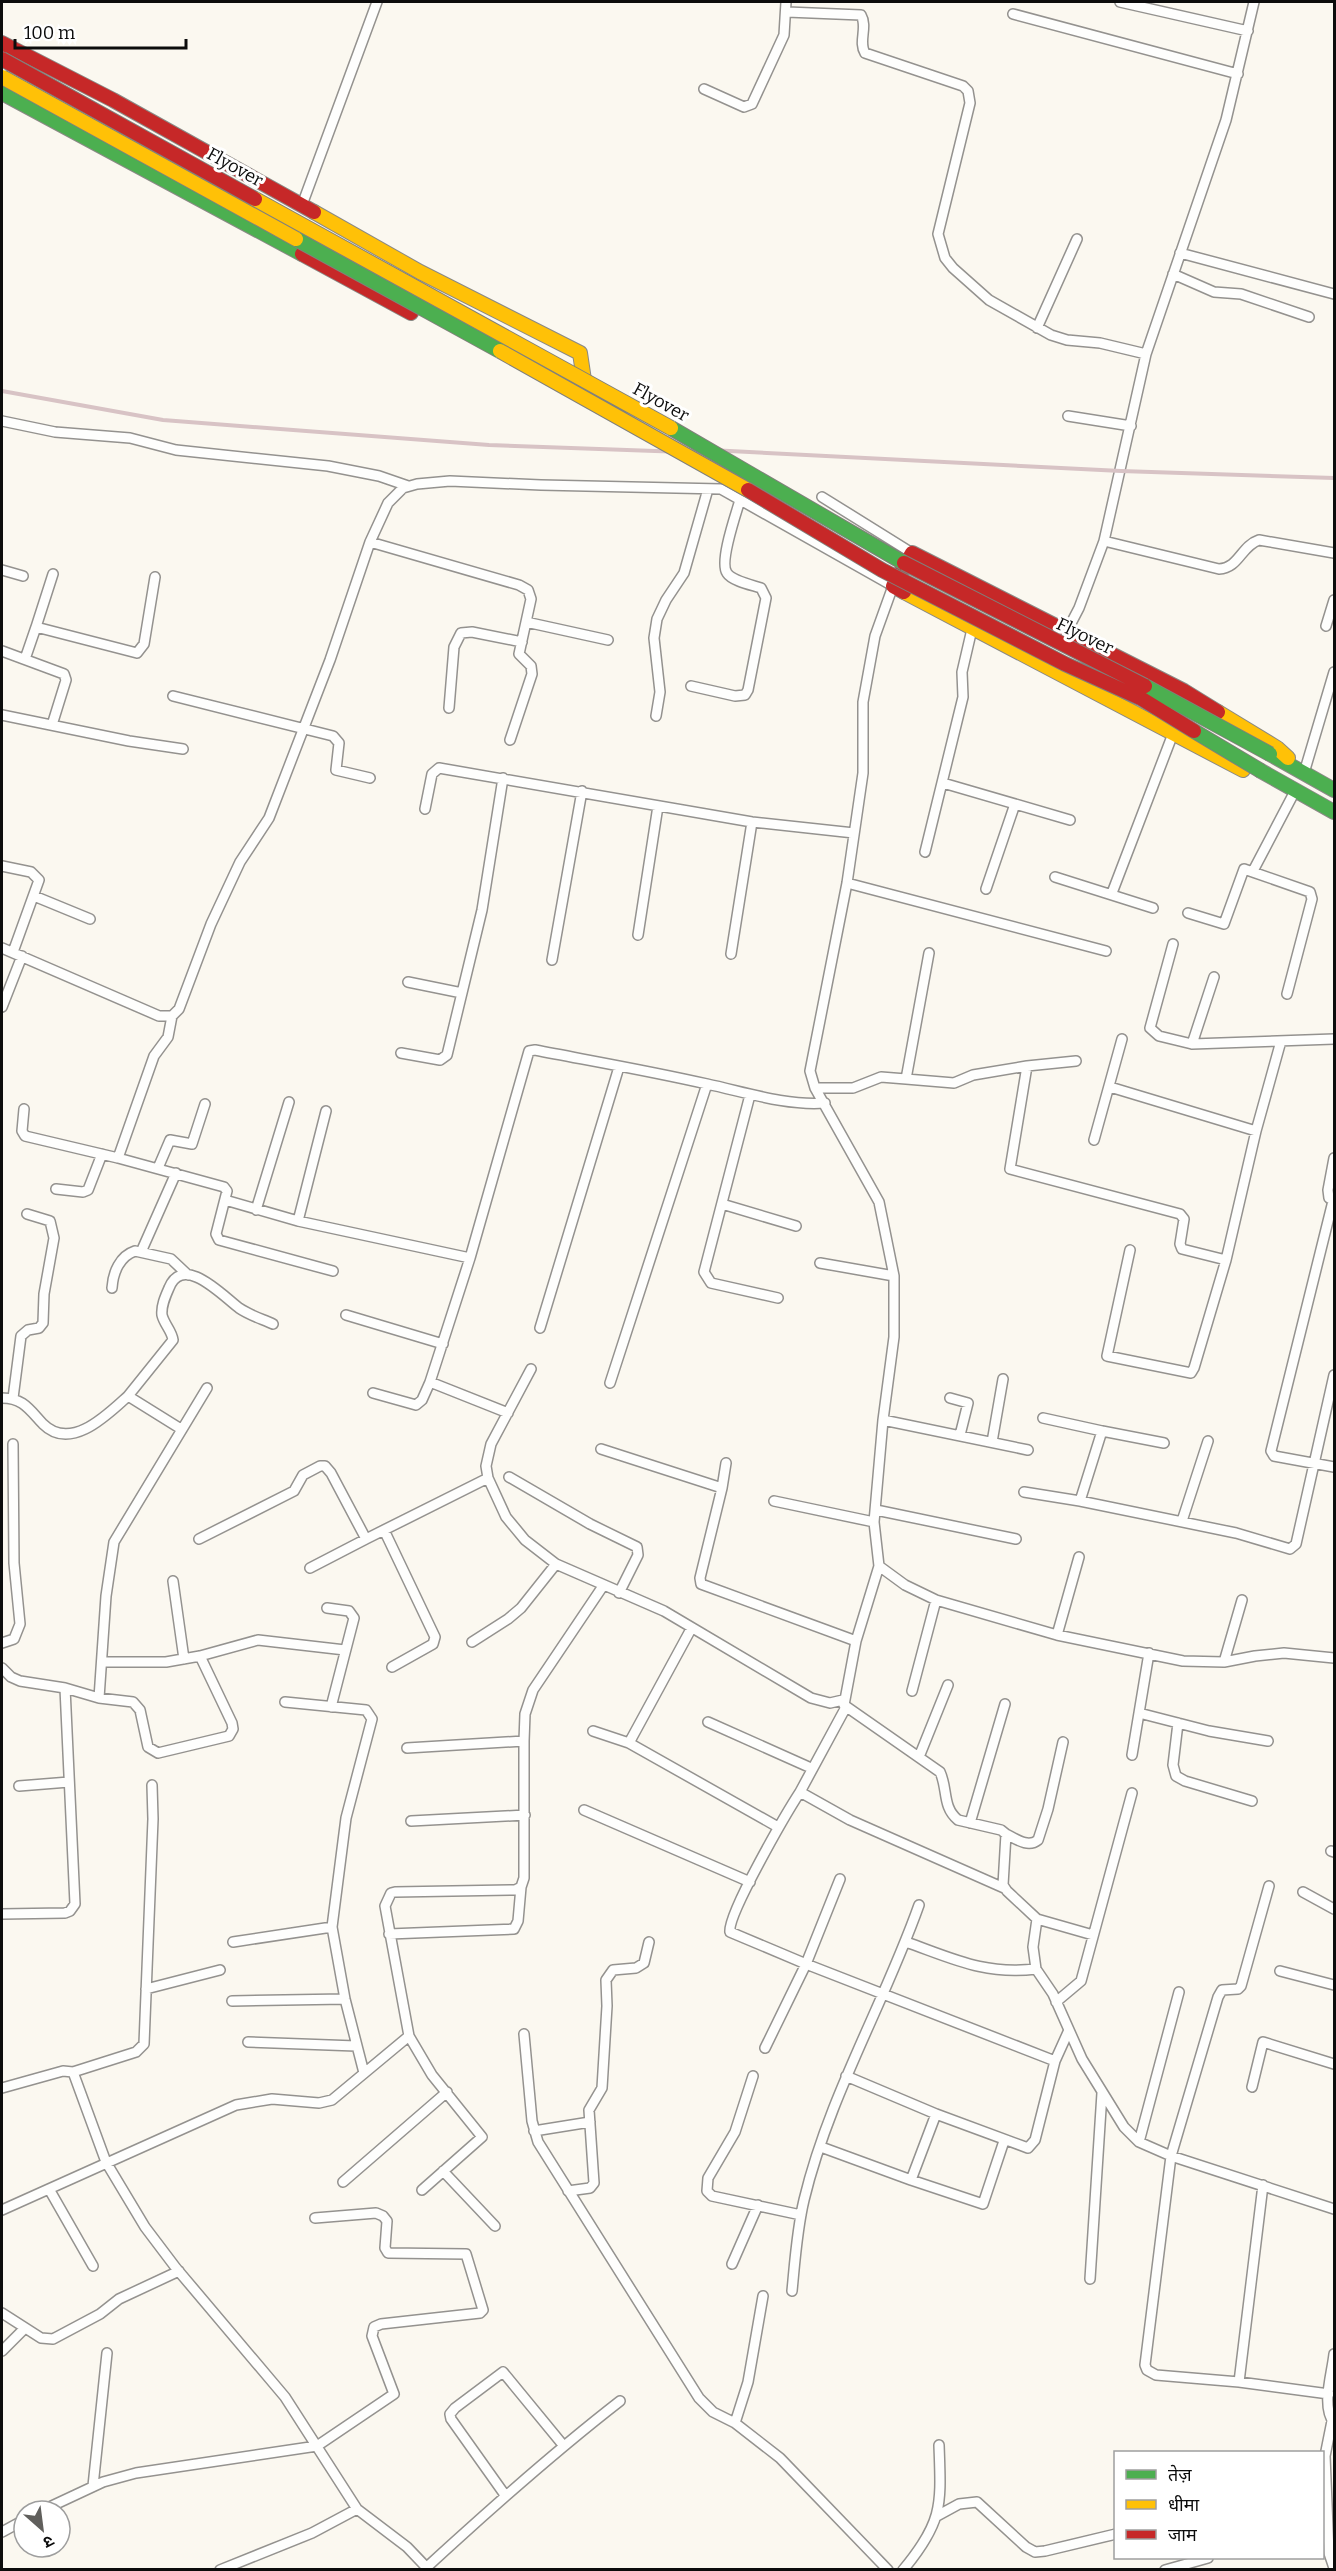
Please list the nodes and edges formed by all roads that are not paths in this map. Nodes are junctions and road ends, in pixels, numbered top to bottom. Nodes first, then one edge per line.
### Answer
1 (377, 2) edge
2 (786, 2) edge
3 (1120, 2) edge
4 (1254, 2) edge
5 (787, 12) junction
6 (1013, 14) dead end
7 (1248, 30) junction
8 (2, 43) edge
9 (2, 59) edge
10 (1238, 74) junction
11 (2, 78) edge
12 (704, 89) dead end
13 (2, 93) edge
14 (303, 205) junction
15 (1077, 239) dead end
16 (1180, 253) junction
17 (1173, 274) junction
18 (1335, 294) edge
19 (1309, 317) dead end
20 (1037, 328) junction
21 (1146, 354) junction
22 (1068, 416) dead end
23 (2, 421) edge
24 (1131, 426) junction
25 (408, 486) junction
26 (708, 489) junction
27 (822, 496) dead end
28 (740, 500) junction
29 (1104, 541) junction
30 (369, 542) junction
31 (912, 553) junction
32 (1335, 553) edge
33 (2, 570) edge
34 (53, 574) dead end
35 (23, 576) dead end
36 (155, 577) dead end
37 (893, 586) junction
38 (1335, 600) edge
39 (526, 622) junction
40 (1326, 626) dead end
41 (36, 627) junction
42 (972, 628) junction
43 (1066, 633) junction
44 (608, 640) dead end
45 (522, 642) junction
46 (2, 651) edge
47 (25, 659) junction
48 (1335, 672) edge
49 (691, 686) dead end
50 (173, 696) dead end
51 (449, 708) dead end
52 (2, 715) edge
53 (656, 716) dead end
54 (52, 725) junction
55 (303, 728) junction
56 (1174, 731) junction
57 (510, 740) dead end
58 (183, 749) dead end
59 (1304, 773) junction
60 (370, 778) dead end
61 (503, 778) junction
62 (943, 783) junction
63 (1335, 790) edge
64 (582, 791) junction
65 (1295, 791) junction
66 (1015, 804) junction
67 (658, 806) junction
68 (425, 809) dead end
69 (1335, 812) edge
70 (1070, 820) dead end
71 (752, 822) junction
72 (854, 833) junction
73 (925, 852) dead end
74 (2, 866) edge
75 (1253, 871) junction
76 (1055, 877) dead end
77 (847, 883) junction
78 (986, 889) dead end
79 (1112, 893) junction
80 (34, 896) junction
81 (1153, 908) dead end
82 (1188, 914) dead end
83 (90, 919) dead end
84 (638, 935) dead end
85 (1173, 944) dead end
86 (2, 948) edge
87 (1106, 951) dead end
88 (929, 953) dead end
89 (18, 954) junction
90 (730, 954) dead end
91 (552, 960) dead end
92 (1214, 977) dead end
93 (408, 982) dead end
94 (462, 993) junction
95 (1287, 994) dead end
96 (2, 1007) edge
97 (172, 1016) junction
98 (1122, 1039) dead end
99 (1335, 1039) edge
100 (1281, 1041) junction
101 (1192, 1044) junction
102 (401, 1053) dead end
103 (1076, 1061) dead end
104 (1027, 1066) junction
105 (619, 1067) junction
106 (906, 1080) junction
107 (707, 1084) junction
108 (1110, 1087) junction
109 (815, 1088) junction
110 (750, 1095) junction
111 (289, 1102) dead end
112 (825, 1103) junction
113 (205, 1104) dead end
114 (24, 1110) dead end
115 (326, 1111) dead end
116 (1256, 1131) junction
117 (1094, 1140) dead end
118 (102, 1154) junction
119 (118, 1158) junction
120 (1335, 1158) edge
121 (158, 1168) junction
122 (176, 1173) junction
123 (56, 1189) dead end
124 (225, 1200) junction
125 (1334, 1201) edge
126 (722, 1204) junction
127 (256, 1210) junction
128 (27, 1214) dead end
129 (298, 1221) junction
130 (796, 1226) dead end
131 (1130, 1250) dead end
132 (141, 1252) junction
133 (470, 1258) junction
134 (1226, 1260) junction
135 (820, 1263) dead end
136 (333, 1271) dead end
137 (188, 1275) junction
138 (894, 1276) junction
139 (112, 1288) dead end
140 (778, 1298) dead end
141 (346, 1315) dead end
142 (273, 1324) dead end
143 (540, 1328) dead end
144 (443, 1344) junction
145 (531, 1369) dead end
146 (1335, 1375) edge
147 (1003, 1379) dead end
148 (430, 1382) junction
149 (610, 1383) dead end
150 (207, 1388) dead end
151 (373, 1393) dead end
152 (128, 1396) junction
153 (2, 1398) edge
154 (13, 1398) junction
155 (950, 1398) dead end
156 (508, 1413) junction
157 (1043, 1418) dead end
158 (883, 1420) junction
159 (181, 1429) junction
160 (1102, 1431) junction
161 (960, 1436) junction
162 (1208, 1441) dead end
163 (992, 1442) junction
164 (1164, 1443) dead end
165 (13, 1444) dead end
166 (601, 1449) dead end
167 (1028, 1450) dead end
168 (726, 1463) dead end
169 (1315, 1463) junction
170 (1335, 1467) edge
171 (509, 1477) dead end
172 (488, 1478) junction
173 (722, 1488) junction
174 (1024, 1492) dead end
175 (774, 1501) dead end
176 (1080, 1501) junction
177 (876, 1510) junction
178 (1182, 1521) junction
179 (874, 1522) junction
180 (384, 1530) junction
181 (199, 1539) dead end
182 (366, 1539) junction
183 (1016, 1539) dead end
184 (1079, 1557) dead end
185 (556, 1564) junction
186 (879, 1566) junction
187 (310, 1568) dead end
188 (173, 1581) dead end
189 (603, 1586) junction
190 (619, 1593) junction
191 (936, 1600) junction
192 (1242, 1600) dead end
193 (327, 1608) dead end
194 (691, 1629) junction
195 (1057, 1635) junction
196 (856, 1641) junction
197 (472, 1642) dead end
198 (2, 1643) edge
199 (345, 1650) junction
200 (1149, 1653) junction
201 (200, 1656) junction
202 (1335, 1658) edge
203 (184, 1659) junction
204 (103, 1662) junction
205 (1224, 1662) junction
206 (392, 1667) dead end
207 (2, 1668) edge
208 (948, 1685) dead end
209 (64, 1688) junction
210 (912, 1690) dead end
211 (99, 1698) junction
212 (285, 1702) dead end
213 (844, 1704) junction
214 (1005, 1704) dead end
215 (332, 1707) junction
216 (1139, 1713) junction
217 (708, 1722) dead end
218 (1178, 1723) junction
219 (593, 1731) dead end
220 (524, 1741) junction
221 (1268, 1741) dead end
222 (1063, 1742) dead end
223 (629, 1743) junction
224 (407, 1748) dead end
225 (1132, 1755) dead end
226 (919, 1757) junction
227 (811, 1768) junction
228 (69, 1782) junction
229 (152, 1785) dead end
230 (19, 1786) dead end
231 (800, 1792) junction
232 (1132, 1794) dead end
233 (1252, 1801) dead end
234 (584, 1810) dead end
235 (525, 1815) junction
236 (411, 1821) dead end
237 (970, 1823) junction
238 (778, 1827) junction
239 (1006, 1834) junction
240 (840, 1879) dead end
241 (750, 1882) junction
242 (1269, 1886) dead end
243 (521, 1887) junction
244 (1005, 1888) junction
245 (1303, 1892) dead end
246 (919, 1905) dead end
247 (1335, 1908) edge
248 (2, 1914) edge
249 (1037, 1918) junction
250 (332, 1926) junction
251 (389, 1934) junction
252 (1094, 1935) junction
253 (233, 1942) dead end
254 (649, 1942) dead end
255 (906, 1942) junction
256 (806, 1964) junction
257 (1036, 1969) junction
258 (220, 1970) dead end
259 (1280, 1971) dead end
260 (1335, 1985) edge
261 (146, 1989) junction
262 (1179, 1992) dead end
263 (884, 1994) junction
264 (345, 1999) junction
265 (232, 2001) dead end
266 (1056, 2002) junction
267 (1069, 2030) junction
268 (524, 2034) dead end
269 (409, 2036) junction
270 (248, 2042) dead end
271 (356, 2046) junction
272 (765, 2048) dead end
273 (1054, 2061) junction
274 (1335, 2064) edge
275 (73, 2072) junction
276 (364, 2073) junction
277 (753, 2076) dead end
278 (846, 2076) junction
279 (1252, 2087) dead end
280 (2, 2088) edge
281 (447, 2092) junction
282 (1102, 2092) junction
283 (936, 2114) junction
284 (590, 2122) junction
285 (534, 2131) junction
286 (1004, 2141) junction
287 (1139, 2142) junction
288 (820, 2147) junction
289 (1171, 2156) junction
290 (106, 2162) junction
291 (443, 2171) junction
292 (911, 2180) junction
293 (343, 2182) dead end
294 (1263, 2185) junction
295 (49, 2188) junction
296 (422, 2190) dead end
297 (568, 2191) junction
298 (758, 2205) junction
299 (2, 2210) edge
300 (1335, 2210) edge
301 (801, 2215) junction
302 (315, 2218) dead end
303 (495, 2226) dead end
304 (732, 2264) dead end
305 (93, 2266) dead end
306 (179, 2271) junction
307 (1090, 2279) dead end
308 (792, 2291) dead end
309 (763, 2296) dead end
310 (2, 2313) edge
311 (24, 2329) junction
312 (2, 2351) edge
313 (107, 2353) dead end
314 (1335, 2354) edge
315 (1239, 2382) junction
316 (1329, 2394) junction
317 (620, 2401) dead end
318 (1333, 2422) edge
319 (735, 2423) junction
320 (317, 2445) junction
321 (563, 2445) junction
322 (939, 2445) dead end
323 (93, 2486) junction
324 (505, 2495) junction
325 (66, 2499) edge
326 (357, 2509) junction
327 (1331, 2510) edge
328 (937, 2516) junction
329 (1114, 2535) edge
330 (1204, 2559) edge
331 (428, 2568) edge
332 (1335, 2568) edge
333 (220, 2570) edge
334 (888, 2570) edge
335 (903, 2570) edge
336 (1165, 2570) edge

1 - 14 street
2 - 5 street
3 - 7 street
4 - 7 street
5 - 12 street
5 - 20 street
6 - 10 street
7 - 10 street
8 - 14 main road
9 - 59 main road, Flyover, bridge
10 - 16 street
11 - 65 main road, Flyover, bridge
13 - 14 main road
15 - 20 street
16 - 17 street
16 - 18 street
17 - 19 street
17 - 21 street
20 - 21 street
21 - 24 street
22 - 24 street
23 - 25 street
24 - 29 street
25 - 26 street
25 - 30 street
26 - 28 street
26 - 53 street
27 - 31 street
28 - 37 street
28 - 49 street
29 - 32 street
29 - 43 street
30 - 39 street
30 - 55 street
31 - 37 main road
31 - 43 main road
33 - 35 street
34 - 41 street
36 - 41 street
37 - 42 main road
37 - 72 street
38 - 40 street
39 - 44 street
39 - 45 street
41 - 47 street
42 - 56 main road
42 - 62 street
43 - 59 main road
45 - 51 street
45 - 57 street
46 - 47 street
47 - 54 street
48 - 59 street
50 - 55 street
52 - 54 street
54 - 58 street
55 - 60 street
55 - 97 street
56 - 65 main road
56 - 79 street
59 - 63 main road
61 - 64 street
61 - 68 street
61 - 94 street
62 - 66 street
62 - 73 street
64 - 67 street
64 - 91 street
65 - 69 main road
65 - 75 street
66 - 70 street
66 - 78 street
67 - 71 street
67 - 84 street
71 - 72 street
71 - 90 street
72 - 77 street
74 - 80 street
75 - 82 street
75 - 95 street
76 - 79 street
77 - 87 street
77 - 109 street
79 - 81 street
80 - 83 street
80 - 89 street
85 - 101 street
86 - 89 street
88 - 106 street
89 - 96 street
89 - 97 street
92 - 101 street
93 - 94 street
94 - 102 street
97 - 119 street
98 - 108 street
99 - 100 street
100 - 101 street
100 - 116 street
103 - 104 street
104 - 106 street
104 - 134 street
105 - 107 street
105 - 133 street
105 - 143 street
106 - 109 street
107 - 110 street
107 - 149 street
108 - 116 street
108 - 117 street
109 - 112 street
110 - 112 street
110 - 126 street
111 - 127 street
112 - 138 street
113 - 121 street
114 - 118 street
115 - 129 street
116 - 134 street
118 - 119 street
118 - 123 street
119 - 121 street
120 - 125 street
121 - 122 street
122 - 124 street
122 - 132 street
124 - 127 street
124 - 136 street
125 - 169 street
126 - 130 street
126 - 140 street
127 - 129 street
128 - 154 street
129 - 133 street
131 - 134 street
132 - 137 street
132 - 139 street
133 - 144 street
135 - 138 street
137 - 142 street
137 - 152 street
138 - 158 street
141 - 144 street
144 - 148 street
145 - 156 street
146 - 169 street
147 - 163 street
148 - 151 street
148 - 156 street
150 - 159 street
152 - 154 street
152 - 159 street
153 - 154 street
155 - 161 street
156 - 172 street
157 - 160 street
158 - 161 street
158 - 177 street
159 - 204 street
160 - 164 street
160 - 176 street
161 - 163 street
162 - 178 street
163 - 167 street
165 - 198 street
166 - 173 street
168 - 173 street
169 - 170 street
169 - 178 street
171 - 190 street
172 - 180 street
172 - 185 street
173 - 196 street
174 - 176 street
175 - 179 street
176 - 178 street
177 - 179 street
177 - 183 street
179 - 186 street
180 - 182 street
180 - 206 street
181 - 182 street
182 - 187 street
184 - 195 street
185 - 189 street
185 - 197 street
186 - 191 street
186 - 196 street
188 - 203 street
189 - 190 street
189 - 220 street
190 - 194 street
191 - 195 street
191 - 210 street
192 - 205 street
193 - 199 street
194 - 213 street
194 - 223 street
195 - 200 street
196 - 213 street
199 - 201 street
199 - 215 street
200 - 205 street
200 - 216 street
201 - 203 street
201 - 211 street
202 - 205 street
203 - 204 street
204 - 211 street
207 - 209 street
208 - 226 street
209 - 211 street
209 - 228 street
212 - 215 street
213 - 226 street
213 - 227 street
214 - 237 street
215 - 250 street
216 - 218 street
216 - 225 street
217 - 227 street
218 - 221 street
218 - 233 street
219 - 223 street
220 - 224 street
220 - 235 street
222 - 239 street
223 - 238 street
226 - 237 street
227 - 231 street
228 - 230 street
228 - 248 street
229 - 261 street
231 - 238 street
231 - 244 street
232 - 252 street
234 - 241 street
235 - 236 street
235 - 243 street
237 - 239 street
238 - 241 street
239 - 244 street
240 - 256 street
241 - 256 street
242 - 289 street
243 - 251 street
243 - 251 street
244 - 249 street
245 - 247 street
246 - 255 street
249 - 252 street
249 - 257 street
250 - 253 street
250 - 264 street
251 - 269 street
252 - 266 street
254 - 284 street
255 - 257 street
255 - 263 street
256 - 263 street
256 - 272 street
257 - 266 street
258 - 261 street
259 - 260 street
261 - 275 street
262 - 287 street
263 - 273 street
263 - 278 street
264 - 265 street
264 - 271 street
266 - 267 street
267 - 273 street
267 - 282 street
268 - 285 street
269 - 276 street
269 - 281 street
270 - 271 street
271 - 276 street
273 - 286 street
274 - 279 street
275 - 280 street
275 - 290 street
276 - 290 street
277 - 298 street
278 - 283 street
278 - 288 street
281 - 291 street
281 - 293 street
282 - 287 street
282 - 307 street
283 - 286 street
283 - 292 street
284 - 285 street
284 - 297 street
285 - 297 street
286 - 292 street
287 - 289 street
288 - 292 street
288 - 301 street
289 - 294 street
289 - 315 street
290 - 295 street
290 - 306 street
291 - 296 street
291 - 303 street
294 - 300 street
294 - 315 street
295 - 299 street
295 - 305 street
297 - 319 street
298 - 301 street
298 - 304 street
301 - 308 street
302 - 320 street
306 - 311 street
306 - 320 street
309 - 319 street
310 - 311 street
311 - 312 street
313 - 323 street
314 - 316 street
315 - 316 street
316 - 318 street
317 - 321 street
318 - 327 street
319 - 334 street
320 - 323 street
320 - 326 street
321 - 324 street
321 - 324 street
322 - 328 street
323 - 325 street
324 - 331 street
326 - 331 street
326 - 333 street
327 - 332 street
328 - 329 street
328 - 335 street
330 - 336 street

